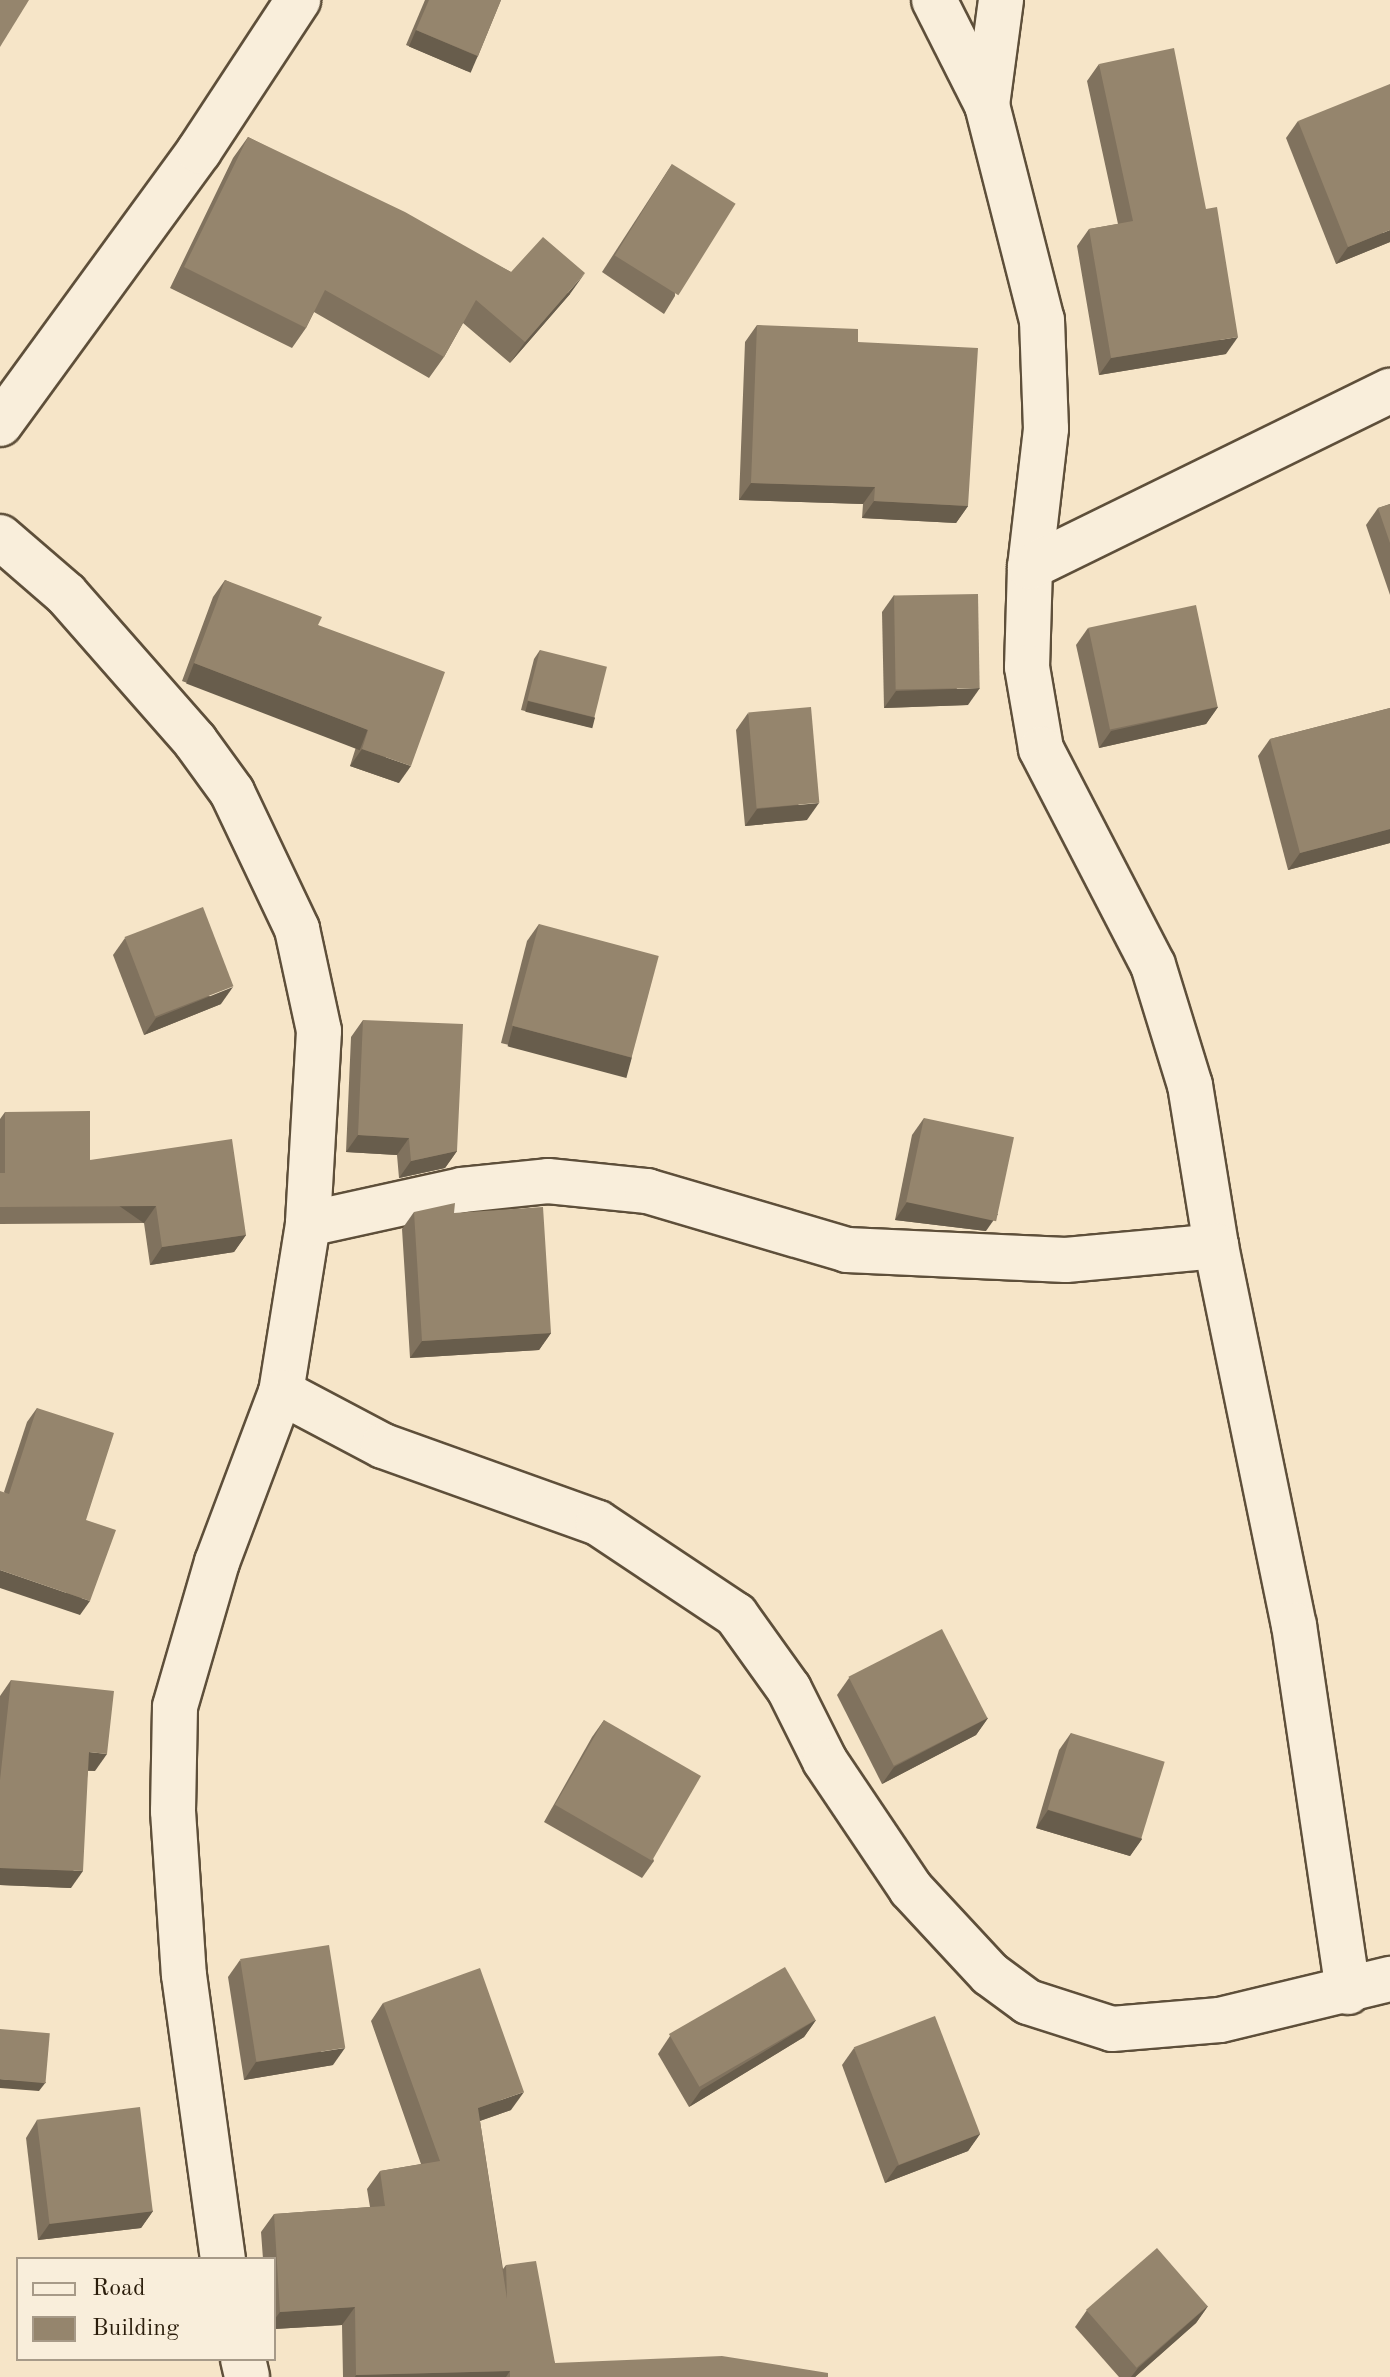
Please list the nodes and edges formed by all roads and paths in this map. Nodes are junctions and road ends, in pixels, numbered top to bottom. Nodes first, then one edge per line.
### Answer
1 (298, 0) edge
2 (934, 0) edge
3 (1001, 0) edge
4 (987, 105) junction
5 (1390, 391) edge
6 (0, 424) edge
7 (0, 537) edge
8 (1030, 567) junction
9 (308, 1224) junction
10 (1216, 1246) junction
11 (281, 1392) junction
12 (1390, 1979) edge
13 (1348, 1992) junction
14 (223, 2257) edge

1 - 6 street
2 - 4 street
3 - 4 street
4 - 8 street
5 - 8 street
7 - 9 street
8 - 10 street
9 - 10 street
9 - 11 street
10 - 13 street
11 - 13 street
11 - 14 street
12 - 13 street

